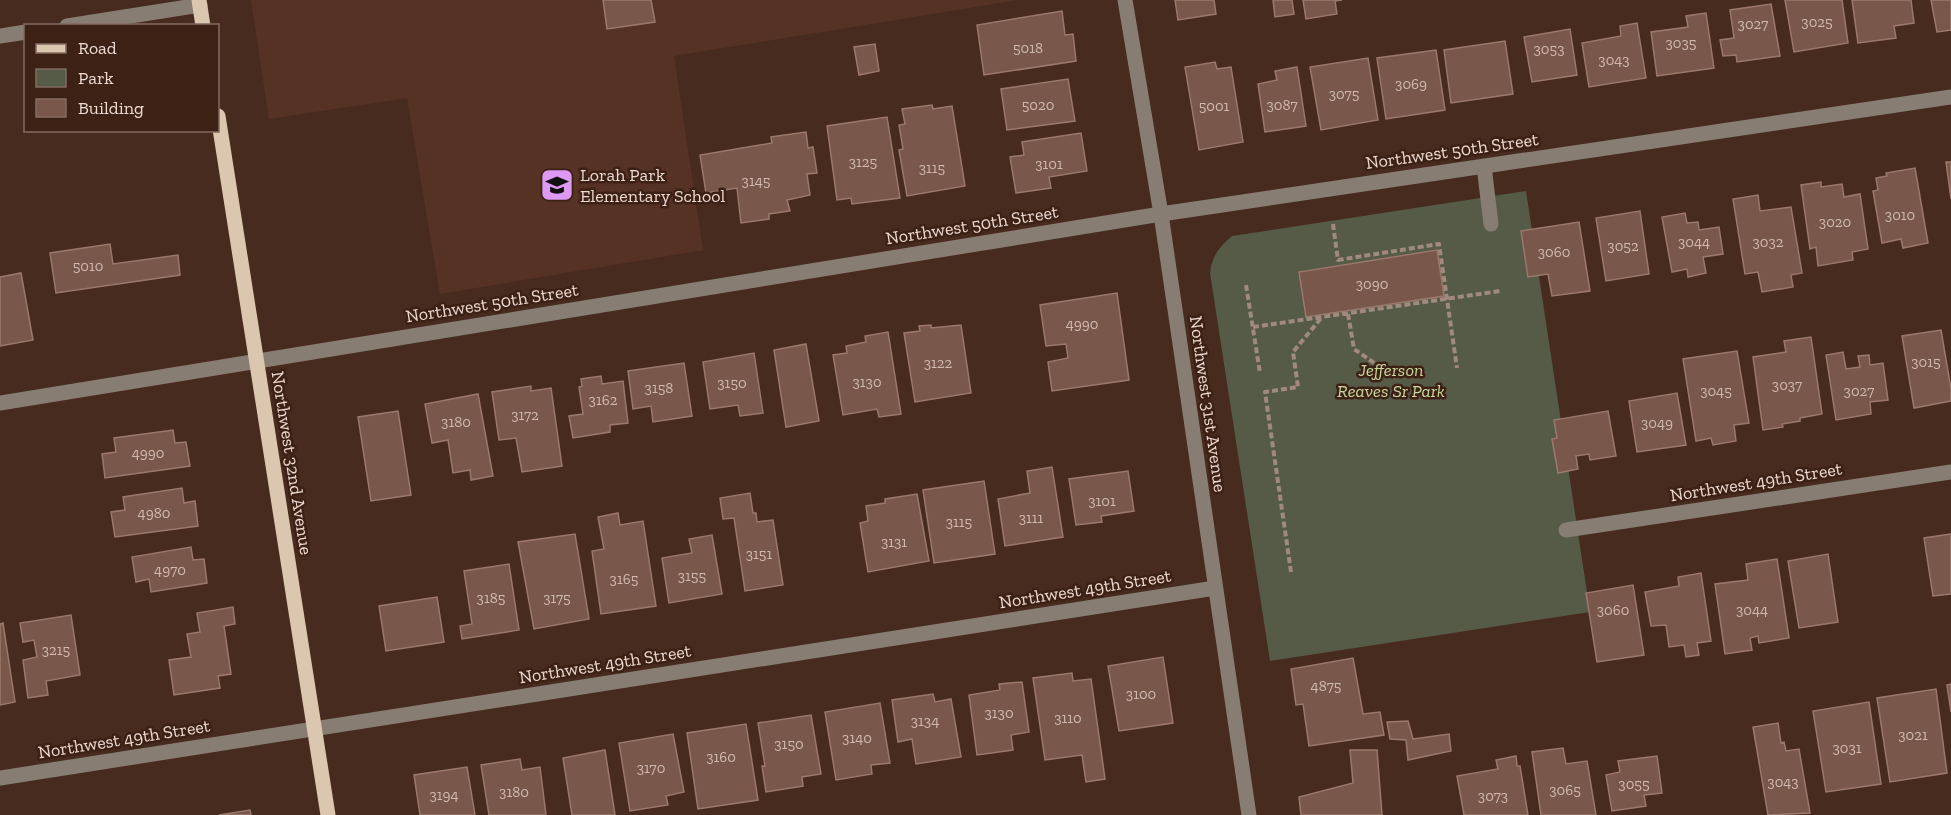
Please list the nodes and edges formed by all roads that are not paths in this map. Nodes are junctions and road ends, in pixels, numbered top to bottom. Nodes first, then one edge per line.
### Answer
1 (1125, 0) edge
2 (199, 3) edge
3 (78, 24) edge
4 (203, 24) edge
5 (24, 32) edge
6 (0, 36) edge
7 (1951, 97) edge
8 (219, 122) edge
9 (1484, 166) junction
10 (1161, 214) junction
11 (1491, 224) dead end
12 (256, 361) junction
13 (0, 403) edge
14 (1951, 472) edge
15 (1566, 530) dead end
16 (1215, 588) junction
17 (314, 729) junction
18 (0, 778) edge
19 (328, 815) edge
20 (1248, 815) edge

1 - 10 street, Northwest 31st Avenue
2 - 3 street
2 - 4 main road
5 - 6 street
7 - 9 street, Northwest 50th Street
8 - 12 main road, Northwest 32nd Avenue
9 - 10 street, Northwest 50th Street
9 - 11 street
10 - 12 street, Northwest 50th Street
10 - 16 street, Northwest 31st Avenue
12 - 13 street, Northwest 50th Street
12 - 17 main road, Northwest 32nd Avenue
14 - 15 street, Northwest 49th Street
16 - 17 street, Northwest 49th Street
16 - 20 street, Northwest 31st Avenue
17 - 18 street, Northwest 49th Street
17 - 19 main road, Northwest 32nd Avenue

